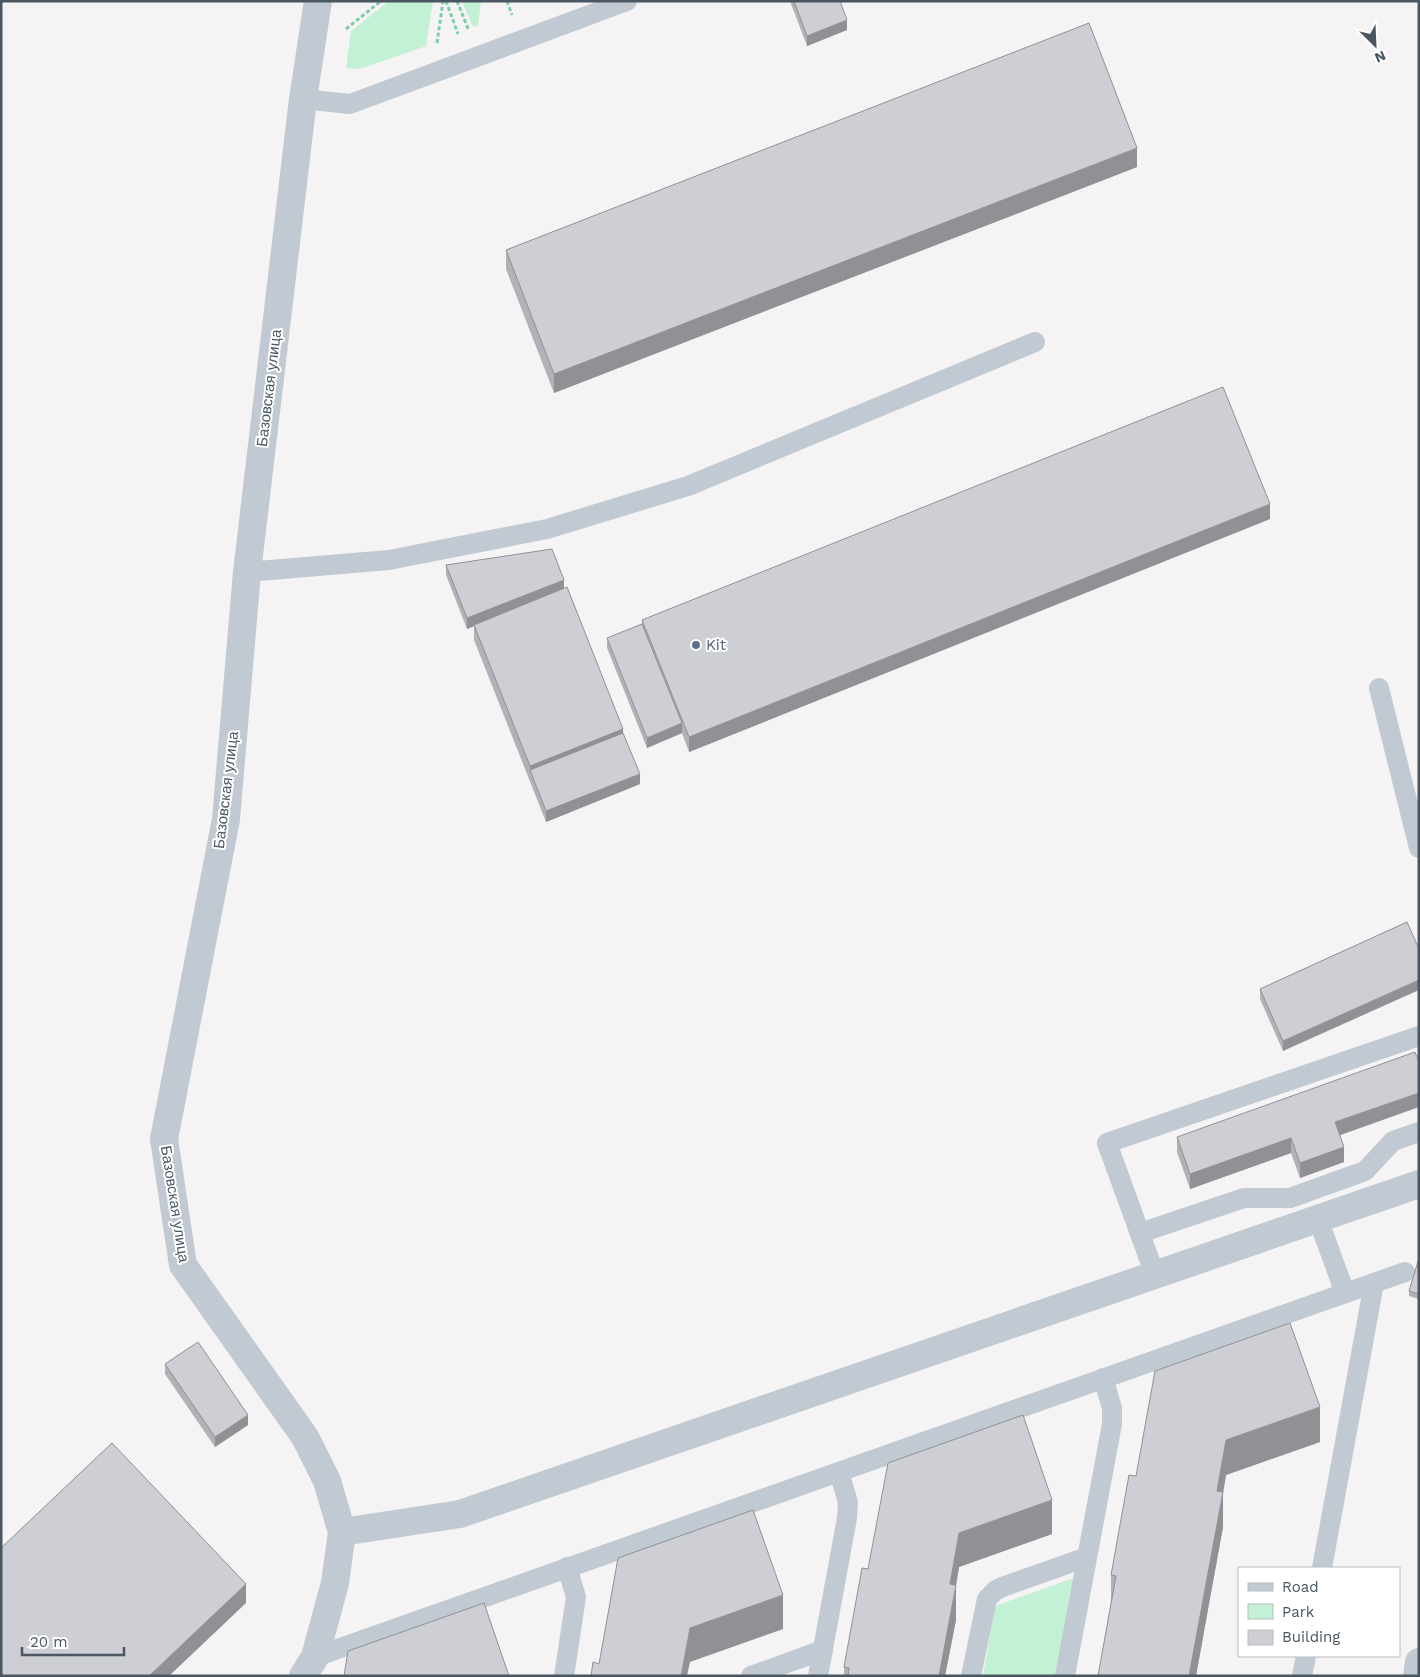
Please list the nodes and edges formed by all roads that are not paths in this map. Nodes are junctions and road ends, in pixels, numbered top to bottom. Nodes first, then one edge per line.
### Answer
1 (318, 1) edge
2 (617, 3) edge
3 (302, 99) junction
4 (1035, 342) dead end
5 (247, 572) junction
6 (1379, 688) dead end
7 (1419, 848) edge
8 (1419, 1036) edge
9 (1419, 1132) edge
10 (1419, 1184) edge
11 (1318, 1219) junction
12 (1140, 1233) junction
13 (1405, 1272) dead end
14 (1155, 1275) junction
15 (1374, 1282) junction
16 (1345, 1293) junction
17 (1103, 1378) junction
18 (839, 1472) junction
19 (342, 1532) junction
20 (1087, 1557) junction
21 (567, 1567) junction
22 (1322, 1567) edge
23 (823, 1650) junction
24 (1306, 1657) edge
25 (1419, 1662) edge
26 (309, 1666) edge
27 (564, 1676) edge
28 (751, 1676) edge
29 (818, 1676) edge
30 (971, 1676) edge
31 (1065, 1676) edge
32 (1302, 1676) edge
33 (1417, 1676) edge

1 - 3 street, Базовская улица
2 - 3 lane
3 - 5 street, Базовская улица
4 - 5 lane
5 - 19 street, Базовская улица
6 - 7 lane
8 - 12 lane
9 - 12 lane
10 - 11 street
11 - 14 street
11 - 16 lane
12 - 14 lane
13 - 15 lane
14 - 19 street
15 - 16 lane
15 - 22 lane
16 - 17 lane
17 - 18 lane
17 - 20 lane
18 - 21 lane
18 - 23 lane
19 - 26 street
20 - 30 lane
20 - 31 lane
21 - 26 lane
21 - 27 lane
23 - 28 lane
23 - 29 lane
24 - 32 lane
25 - 33 street

